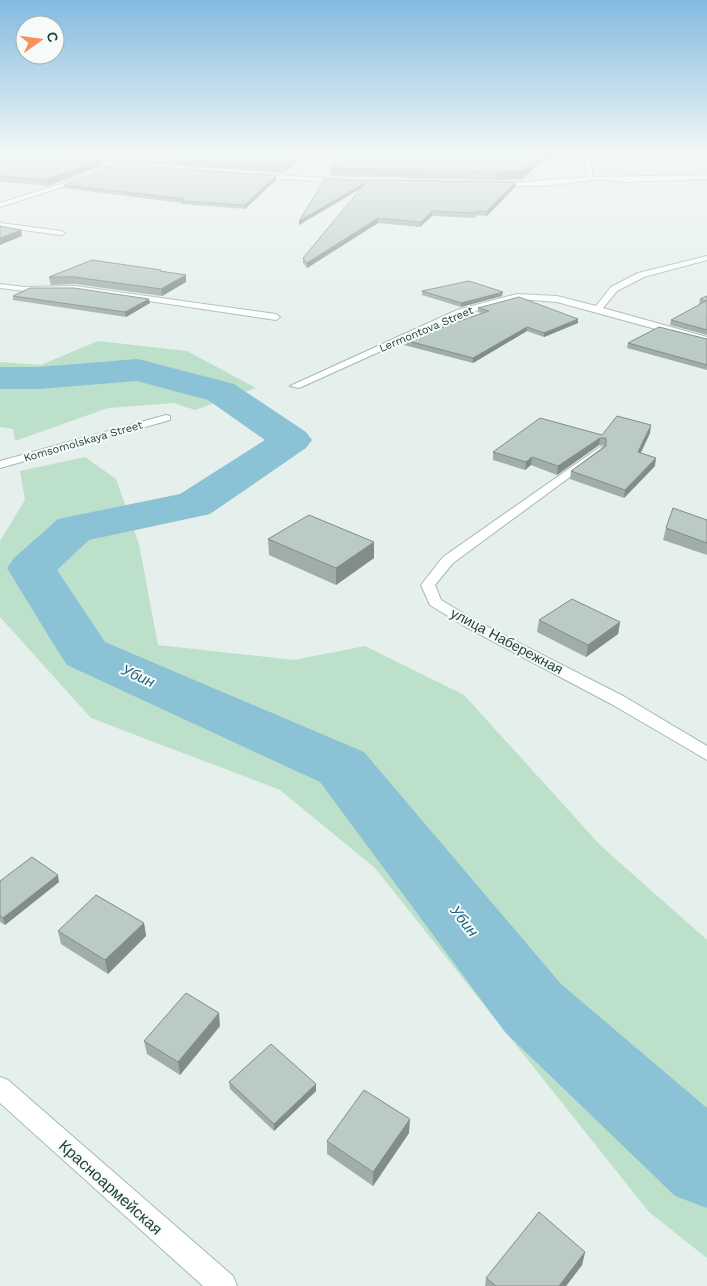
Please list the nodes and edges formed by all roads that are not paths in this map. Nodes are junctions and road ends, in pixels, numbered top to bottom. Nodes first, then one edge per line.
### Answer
1 (0, 225) edge
2 (61, 233) dead end
3 (707, 258) edge
4 (0, 286) edge
5 (598, 309) junction
6 (276, 317) dead end
7 (707, 340) edge
8 (295, 386) dead end
9 (166, 418) dead end
10 (600, 450) edge
11 (0, 465) edge
12 (707, 754) edge
13 (0, 1088) edge
14 (223, 1286) edge

1 - 2 street
3 - 5 street
4 - 6 street
5 - 7 street, Lermontova Street
5 - 8 street, Lermontova Street
9 - 11 street, Komsomolskaya Street
10 - 12 street, улица Набережная
13 - 14 street, Красноармейская

